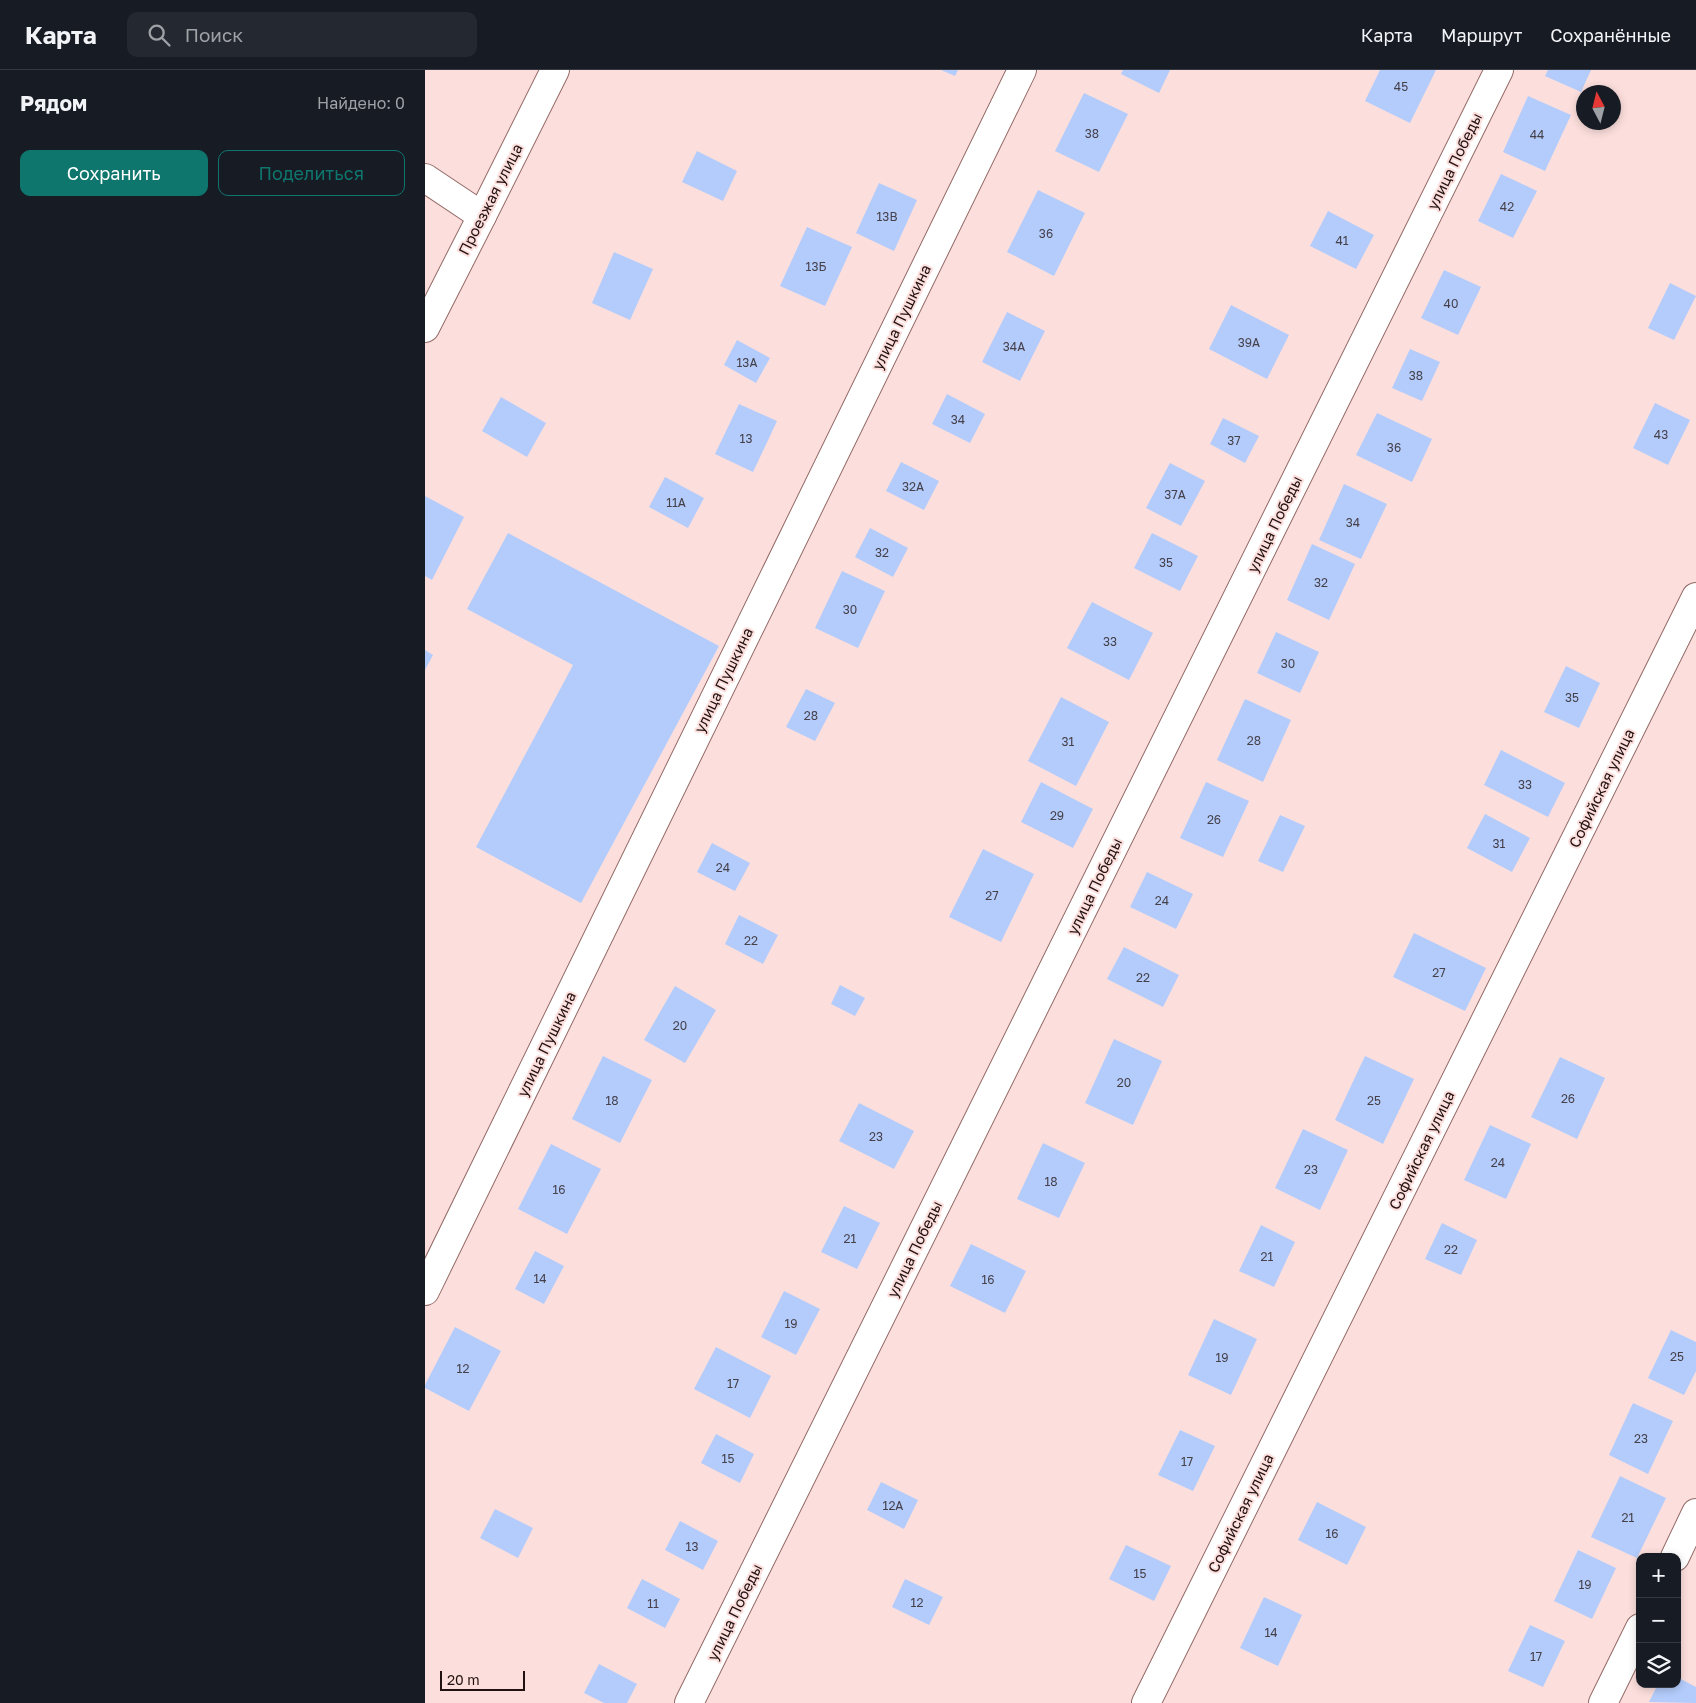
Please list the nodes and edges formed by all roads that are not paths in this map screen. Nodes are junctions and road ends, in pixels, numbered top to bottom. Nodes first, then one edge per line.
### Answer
1 (555, 70) edge
2 (1022, 70) edge
3 (1499, 70) edge
4 (425, 178) edge
5 (483, 216) junction
6 (425, 328) edge
7 (1696, 597) edge
8 (425, 1291) edge
9 (1696, 1514) edge
10 (1677, 1553) edge
11 (1636, 1636) edge
12 (689, 1703) edge
13 (1146, 1703) edge
14 (1603, 1703) edge

1 - 5 street, Проезжая улица
2 - 8 street, улица Пушкина
3 - 12 street, улица Победы
4 - 5 street
5 - 6 street, Проезжая улица
7 - 13 street, Софийская улица
9 - 10 street
11 - 14 street

